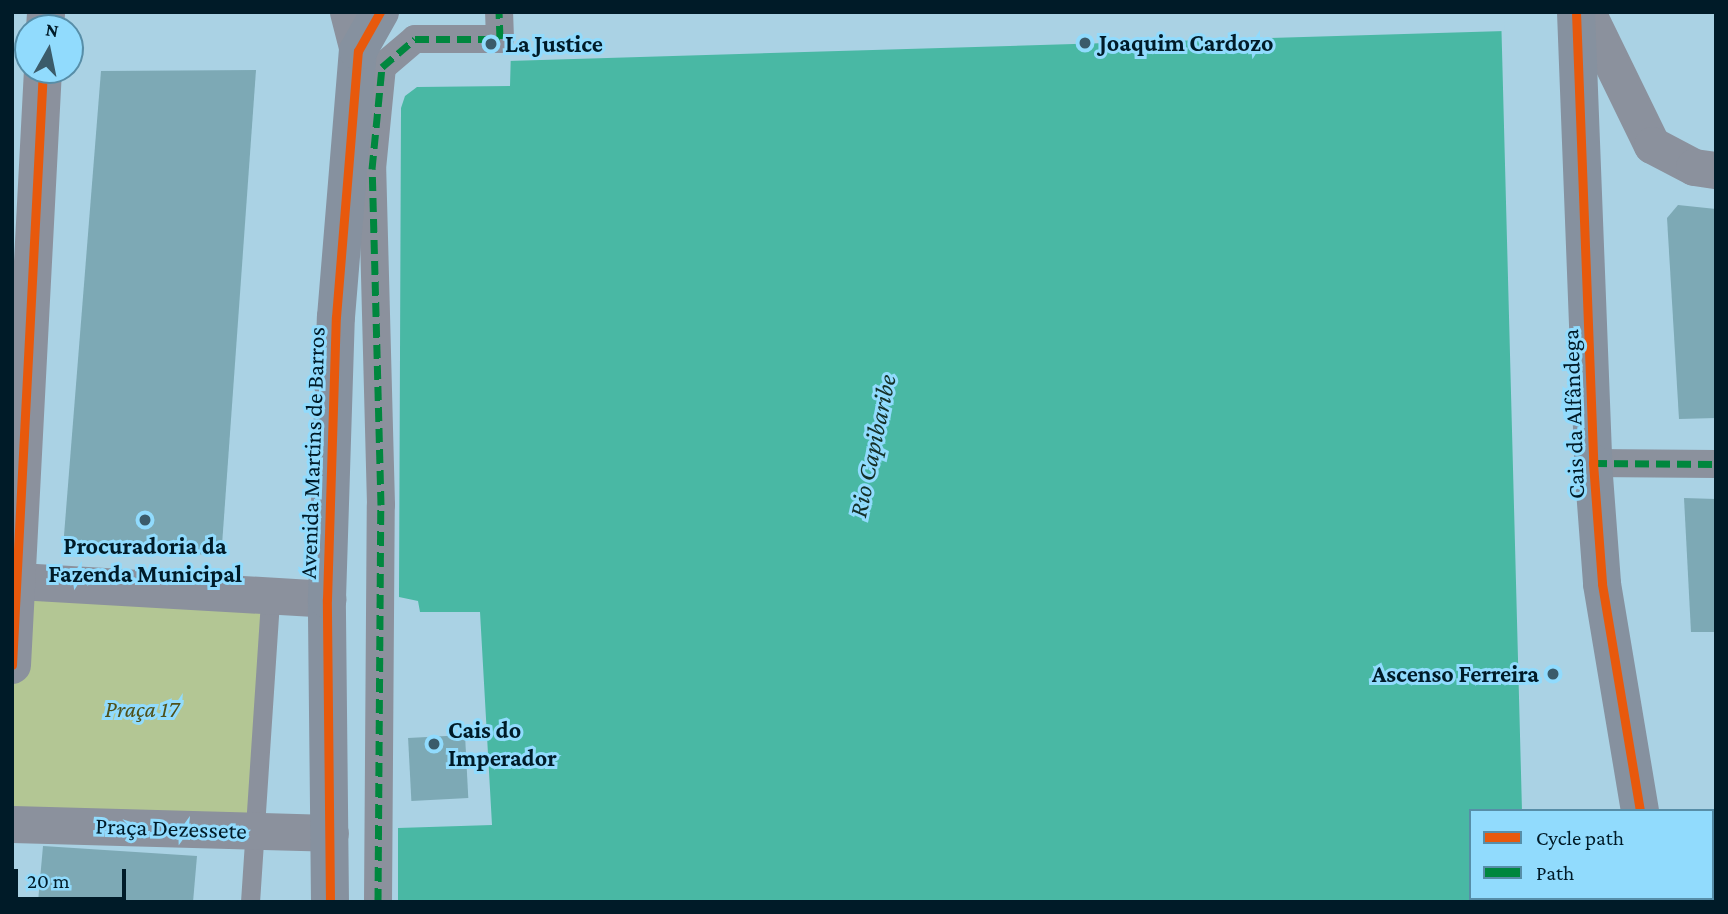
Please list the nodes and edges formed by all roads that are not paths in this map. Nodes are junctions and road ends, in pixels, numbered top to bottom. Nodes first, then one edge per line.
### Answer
1 (348, 12) edge
2 (380, 12) edge
3 (499, 12) edge
4 (1576, 12) edge
5 (1587, 12) edge
6 (358, 51) junction
7 (42, 84) edge
8 (1716, 170) edge
9 (1593, 463) junction
10 (1716, 464) edge
11 (15, 581) edge
12 (270, 598) junction
13 (327, 599) junction
14 (12, 664) edge
15 (1635, 801) edge
16 (12, 824) edge
17 (254, 830) junction
18 (330, 833) junction
19 (250, 902) edge
20 (330, 902) edge
21 (378, 902) edge

1 - 6 street, Avenida Martins de Barros
2 - 6 main road, Avenida Martins de Barros
3 - 21 street
4 - 9 main road, Cais da Alfândega
5 - 8 street
6 - 13 main road, Avenida Martins de Barros
7 - 11 street
9 - 10 street
9 - 15 main road, Cais da Alfândega
11 - 12 street
11 - 14 street
12 - 13 street
12 - 17 lane
13 - 18 main road, Avenida Martins de Barros
16 - 17 street, Praça Dezessete
17 - 18 street, Praça Dezessete
17 - 19 lane
18 - 20 main road, Avenida Martins de Barros

